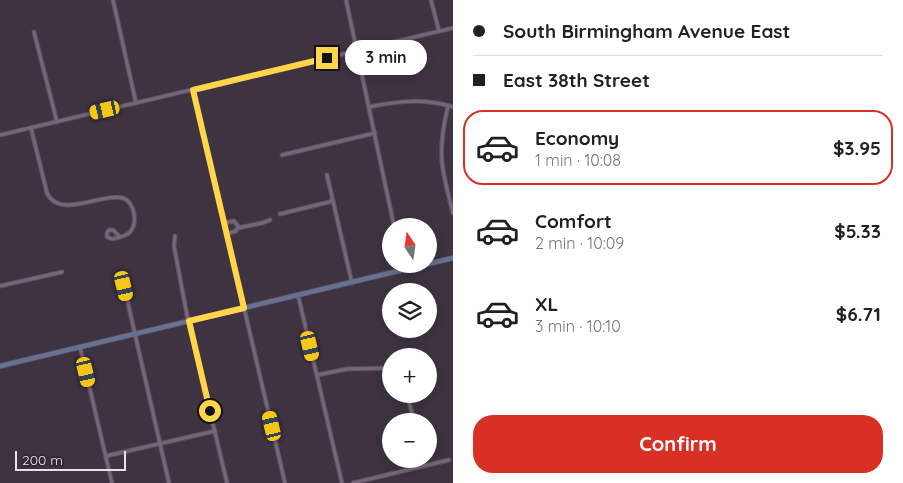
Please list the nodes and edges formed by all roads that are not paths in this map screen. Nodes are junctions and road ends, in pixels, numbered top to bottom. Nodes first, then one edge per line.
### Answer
1 (113, 0) edge
2 (346, 0) edge
3 (431, 0) edge
4 (453, 28) edge
5 (438, 31) junction
6 (34, 32) dead end
7 (357, 50) junction
8 (193, 90) junction
9 (136, 103) junction
10 (448, 106) junction
11 (369, 107) junction
12 (453, 107) edge
13 (57, 122) junction
14 (31, 128) junction
15 (375, 133) junction
16 (0, 135) edge
17 (282, 155) dead end
18 (327, 175) dead end
19 (333, 201) junction
20 (453, 213) edge
21 (280, 214) dead end
22 (392, 218) edge
23 (270, 220) dead end
24 (224, 223) junction
25 (238, 228) junction
26 (226, 234) junction
27 (175, 236) dead end
28 (120, 237) dead end
29 (453, 258) edge
30 (62, 272) dead end
31 (352, 283) junction
32 (0, 286) edge
33 (124, 286) dead end
34 (298, 295) junction
35 (244, 308) junction
36 (189, 321) junction
37 (135, 334) junction
38 (80, 347) junction
39 (0, 366) edge
40 (382, 368) edge
41 (317, 375) junction
42 (215, 431) junction
43 (160, 444) junction
44 (106, 456) junction
45 (449, 460) dead end
46 (437, 463) edge
47 (416, 468) edge
48 (112, 483) edge
49 (169, 483) edge
50 (227, 483) edge
51 (285, 483) edge
52 (342, 483) edge
53 (353, 483) edge

1 - 9 street
2 - 7 street
3 - 5 street
4 - 5 street
5 - 7 street
6 - 13 street
7 - 8 street
7 - 11 street
8 - 9 street
8 - 24 street
9 - 13 street
10 - 11 street
10 - 12 street
10 - 20 street
11 - 15 street
13 - 14 street
14 - 16 street
14 - 28 street
15 - 17 street
15 - 22 street
18 - 19 street
19 - 21 street
19 - 31 street
23 - 25 street
24 - 25 street
24 - 26 street
25 - 26 street
26 - 35 street
27 - 36 street
29 - 31 main road
30 - 32 street
31 - 34 main road
33 - 37 street
34 - 35 main road
34 - 41 street
35 - 36 main road
35 - 51 street
36 - 37 main road
36 - 42 street
37 - 38 main road
37 - 43 street
38 - 39 main road
38 - 44 street
40 - 41 street
41 - 52 street
42 - 43 street
42 - 50 street
43 - 44 street
43 - 49 street
44 - 48 street
45 - 46 street
47 - 53 street

